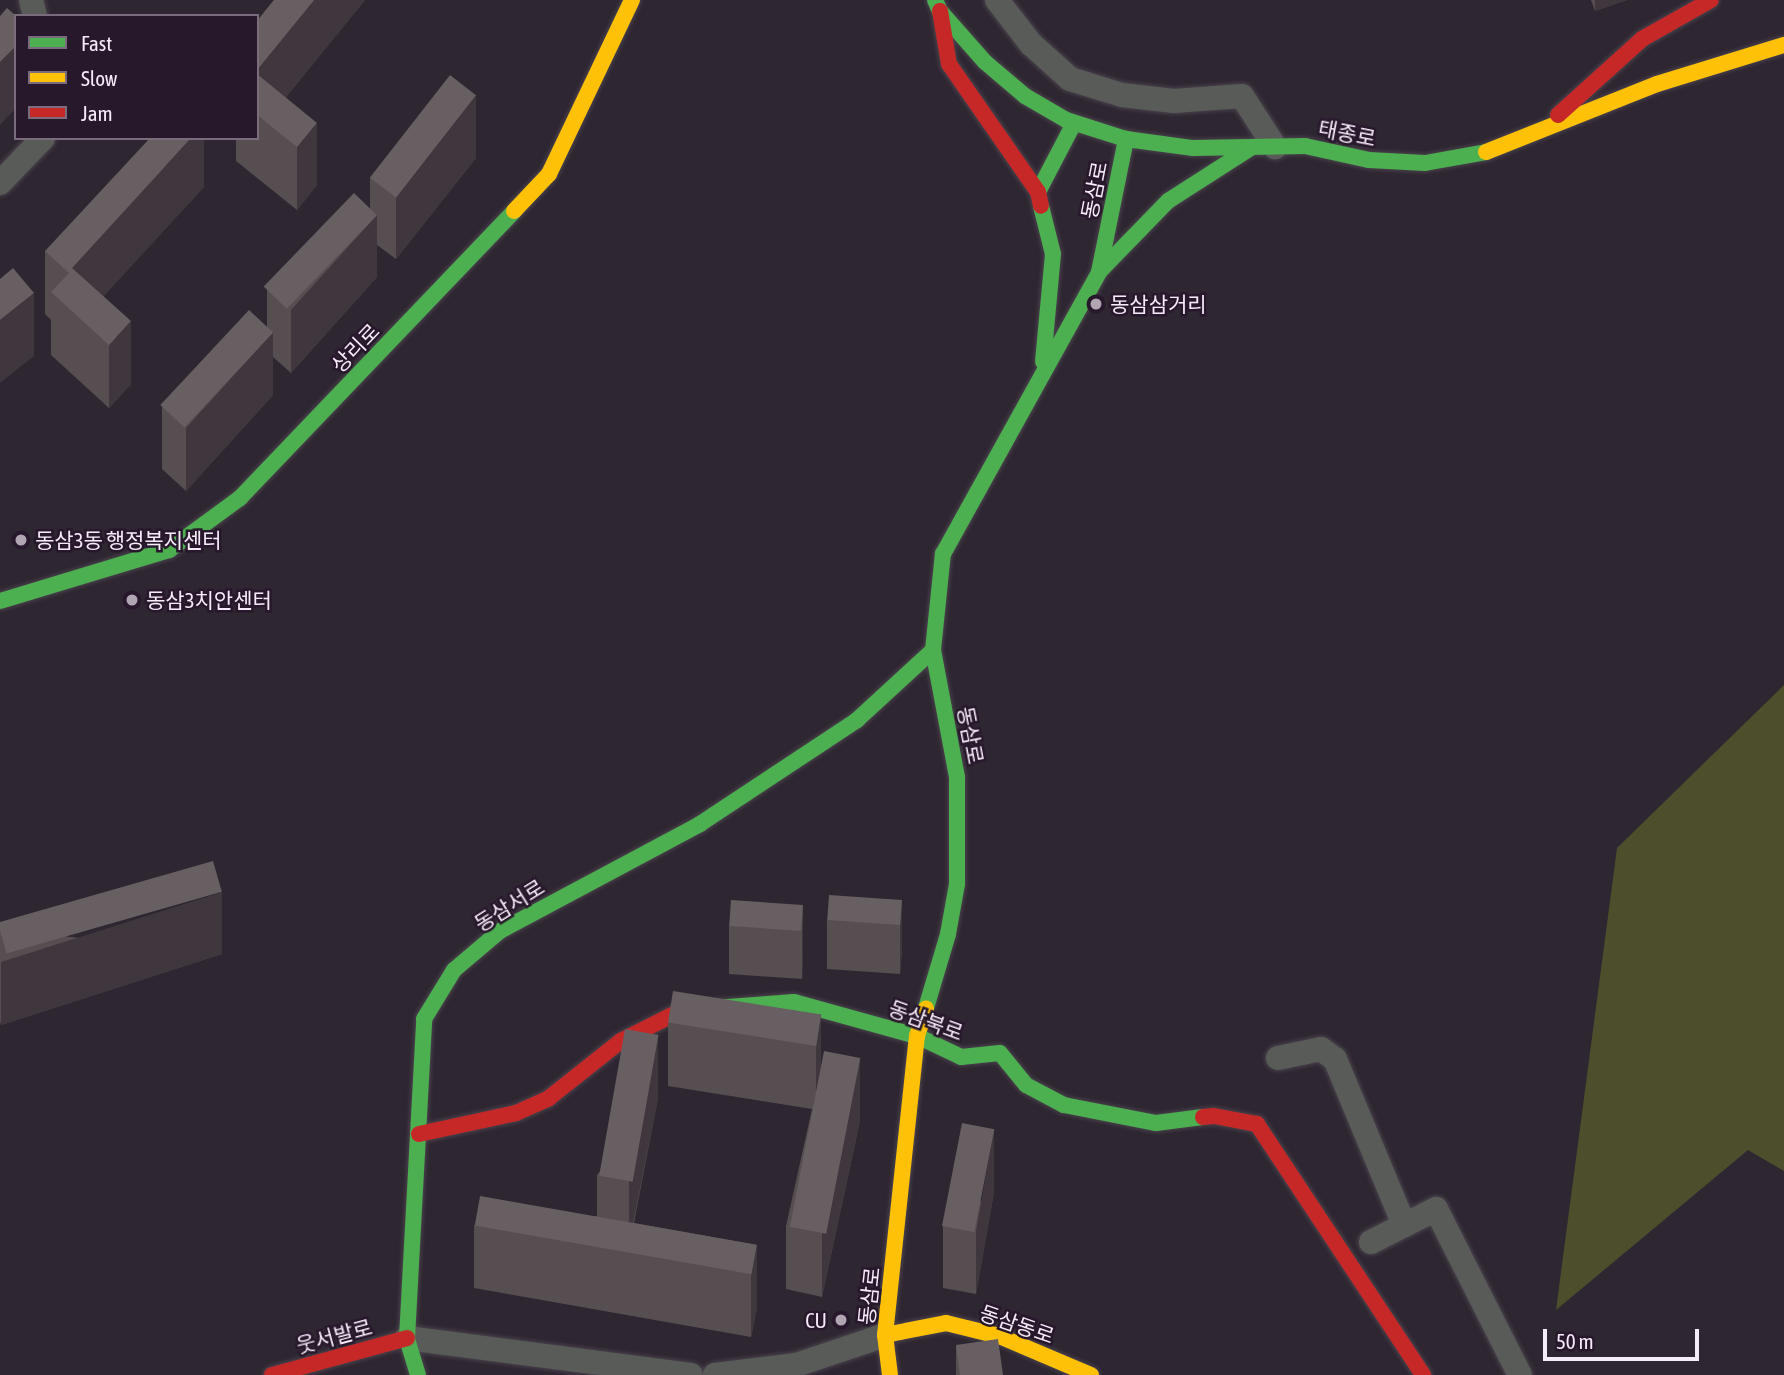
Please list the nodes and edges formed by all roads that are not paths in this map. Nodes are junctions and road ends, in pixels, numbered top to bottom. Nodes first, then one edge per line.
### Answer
1 (632, 0) edge
2 (997, 0) edge
3 (1711, 0) edge
4 (938, 6) edge
5 (1642, 39) junction
6 (1784, 45) edge
7 (1653, 73) junction
8 (1074, 123) junction
9 (1542, 130) junction
10 (1126, 139) junction
11 (41, 140) edge
12 (1264, 147) junction
13 (0, 183) edge
14 (1038, 192) junction
15 (1099, 272) junction
16 (1042, 375) junction
17 (0, 601) edge
18 (933, 650) junction
19 (917, 1036) junction
20 (1278, 1058) dead end
21 (419, 1134) junction
22 (1404, 1225) junction
23 (1371, 1242) dead end
24 (885, 1335) junction
25 (407, 1338) junction
26 (272, 1375) edge
27 (418, 1375) edge
28 (691, 1375) edge
29 (715, 1375) edge
30 (890, 1375) edge
31 (1091, 1375) edge
32 (1423, 1375) edge
33 (1520, 1375) edge

1 - 17 street, 상리로
2 - 12 street
3 - 5 street
4 - 8 street, 태종로
4 - 14 street
5 - 7 street
5 - 9 street
6 - 7 street, 태종로
7 - 9 street, 태종로
8 - 10 street, 태종로
8 - 14 street
9 - 12 street, 태종로
10 - 12 street, 태종로
10 - 15 street, 동삼로
11 - 13 street
12 - 15 street
14 - 16 street
15 - 16 street, 동삼로
16 - 18 street, 동삼로
18 - 19 street, 동삼로
18 - 21 street, 동삼서로
19 - 21 street, 동삼북로
19 - 24 street, 동삼로
19 - 32 street, 동삼북로
20 - 22 street
21 - 25 street, 동삼서로
22 - 23 street
22 - 33 street
24 - 29 street
24 - 30 street, 동삼로
24 - 31 street, 동삼동로
25 - 26 street, 웃서발로
25 - 27 street, 동삼서로
25 - 28 street

